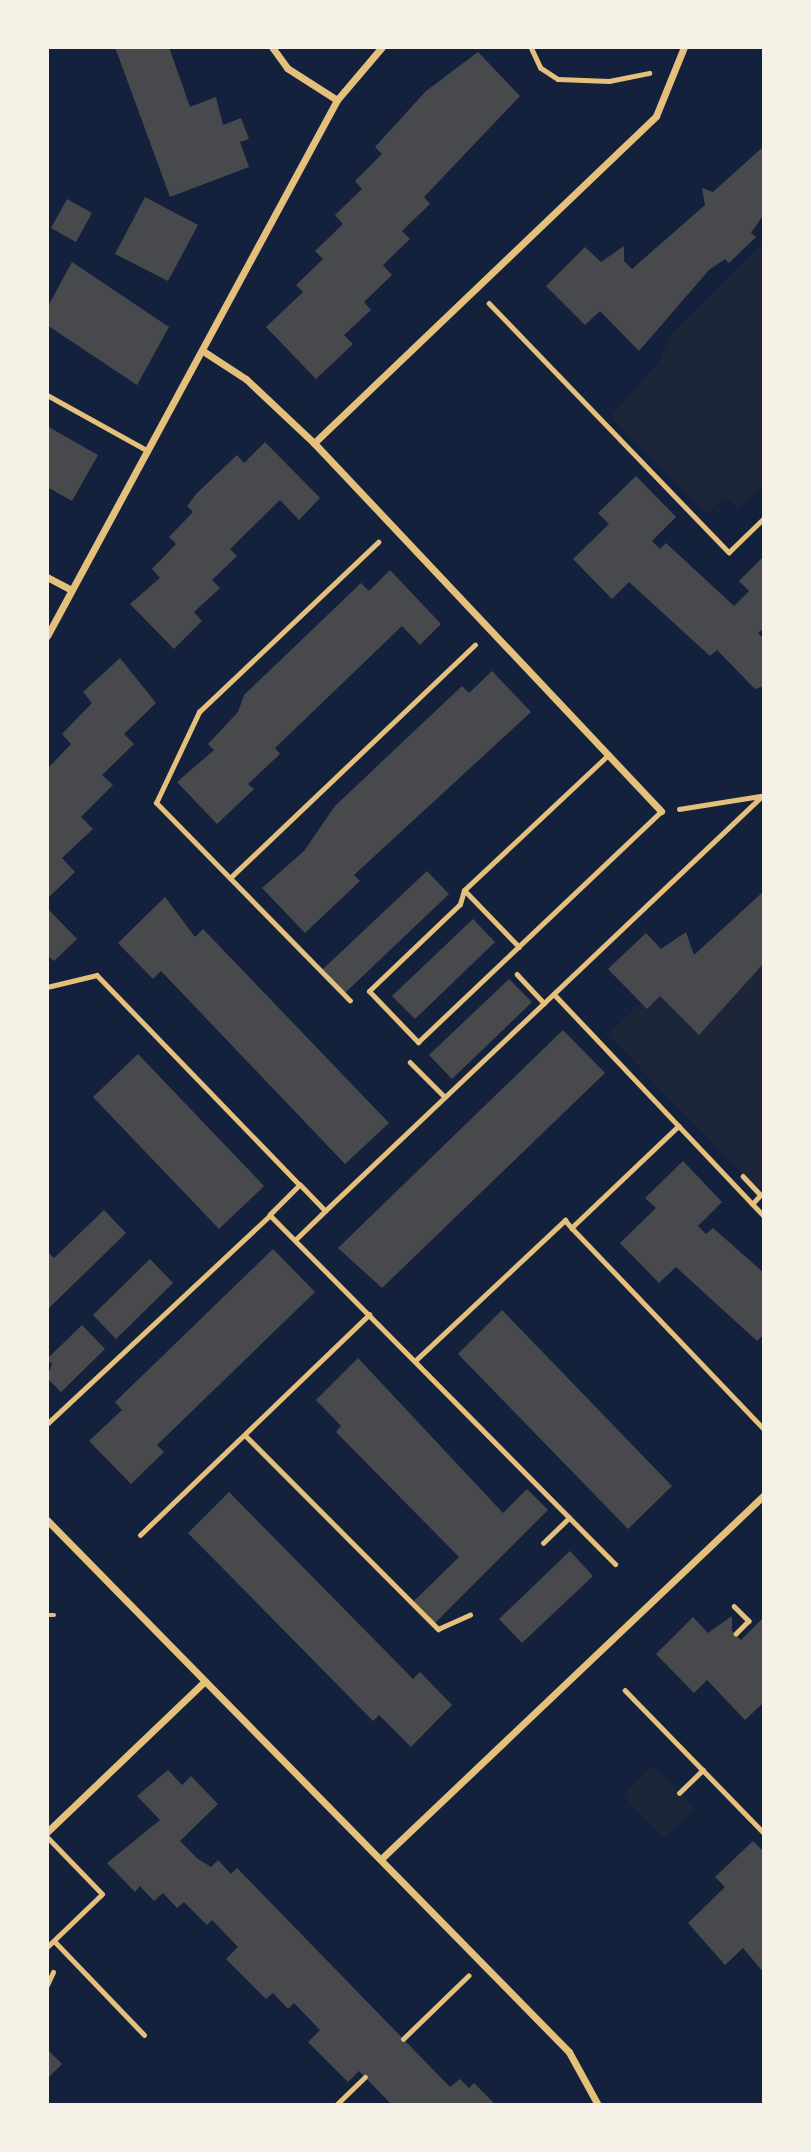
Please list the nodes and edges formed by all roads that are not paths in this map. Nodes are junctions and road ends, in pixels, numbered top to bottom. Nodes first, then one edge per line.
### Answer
1 (272, 47) edge
2 (382, 47) edge
3 (682, 50) edge
4 (337, 100) junction
5 (203, 352) junction
6 (47, 396) edge
7 (314, 443) junction
8 (148, 451) junction
9 (47, 577) edge
10 (71, 590) junction
11 (47, 636) edge
12 (608, 755) junction
13 (661, 811) joint
14 (464, 890) junction
15 (519, 947) junction
16 (764, 1495) edge
17 (47, 1520) edge
18 (204, 1682) junction
19 (47, 1832) edge
20 (47, 1837) edge
21 (381, 1859) junction
22 (54, 1941) junction
23 (47, 1947) edge
24 (144, 2035) dead end
25 (598, 2105) edge

1 - 4 street
2 - 4 street
3 - 7 street
4 - 5 street
5 - 7 street
5 - 8 street
6 - 8 lane
7 - 12 street
8 - 10 street
9 - 10 street
10 - 11 street
12 - 13 street
12 - 14 lane
13 - 15 lane
14 - 15 lane
14 - 15 lane
16 - 21 street
17 - 18 street
18 - 19 street
18 - 21 street
20 - 22 lane
21 - 25 street
22 - 23 lane
22 - 24 lane

